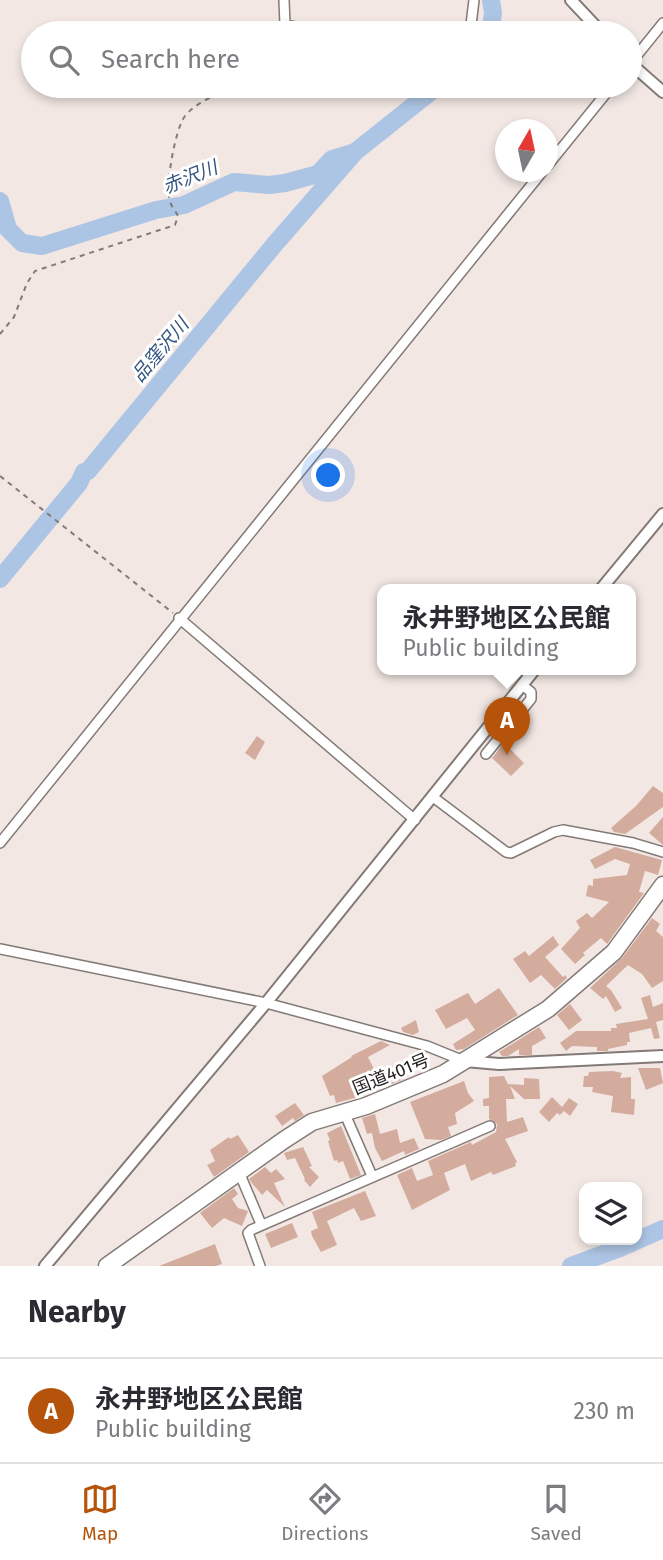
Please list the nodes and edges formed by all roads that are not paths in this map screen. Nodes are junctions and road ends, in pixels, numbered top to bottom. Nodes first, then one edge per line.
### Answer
1 (284, 0) edge
2 (474, 0) edge
3 (571, 0) edge
4 (285, 21) edge
5 (471, 21) edge
6 (591, 21) edge
7 (663, 23) edge
8 (642, 49) edge
9 (642, 74) edge
10 (663, 92) edge
11 (602, 98) edge
12 (558, 153) edge
13 (534, 182) edge
14 (663, 514) edge
15 (605, 584) edge
16 (179, 618) junction
17 (530, 675) edge
18 (522, 685) junction
19 (486, 754) dead end
20 (433, 797) junction
21 (415, 820) junction
22 (0, 843) edge
23 (663, 852) edge
24 (663, 885) edge
25 (0, 948) edge
26 (266, 1003) junction
27 (663, 1056) edge
28 (465, 1061) junction
29 (344, 1112) junction
30 (490, 1126) dead end
31 (239, 1172) junction
32 (372, 1177) junction
33 (261, 1224) junction
34 (45, 1266) edge
35 (107, 1266) edge
36 (260, 1266) edge

1 - 4 street
2 - 5 street
3 - 6 street
7 - 8 street
9 - 10 street
11 - 12 street
13 - 16 street
14 - 15 street
16 - 21 street
16 - 22 street
17 - 18 street
18 - 19 street
18 - 20 street
20 - 21 street
20 - 23 street
21 - 26 street
24 - 28 highway, 国道401号
25 - 26 street
26 - 28 street
26 - 34 street
27 - 28 street
28 - 29 highway, 国道401号
29 - 31 highway, 国道401号
29 - 32 street
30 - 32 street
31 - 33 street
31 - 35 highway, 国道401号
32 - 33 street
33 - 36 street

